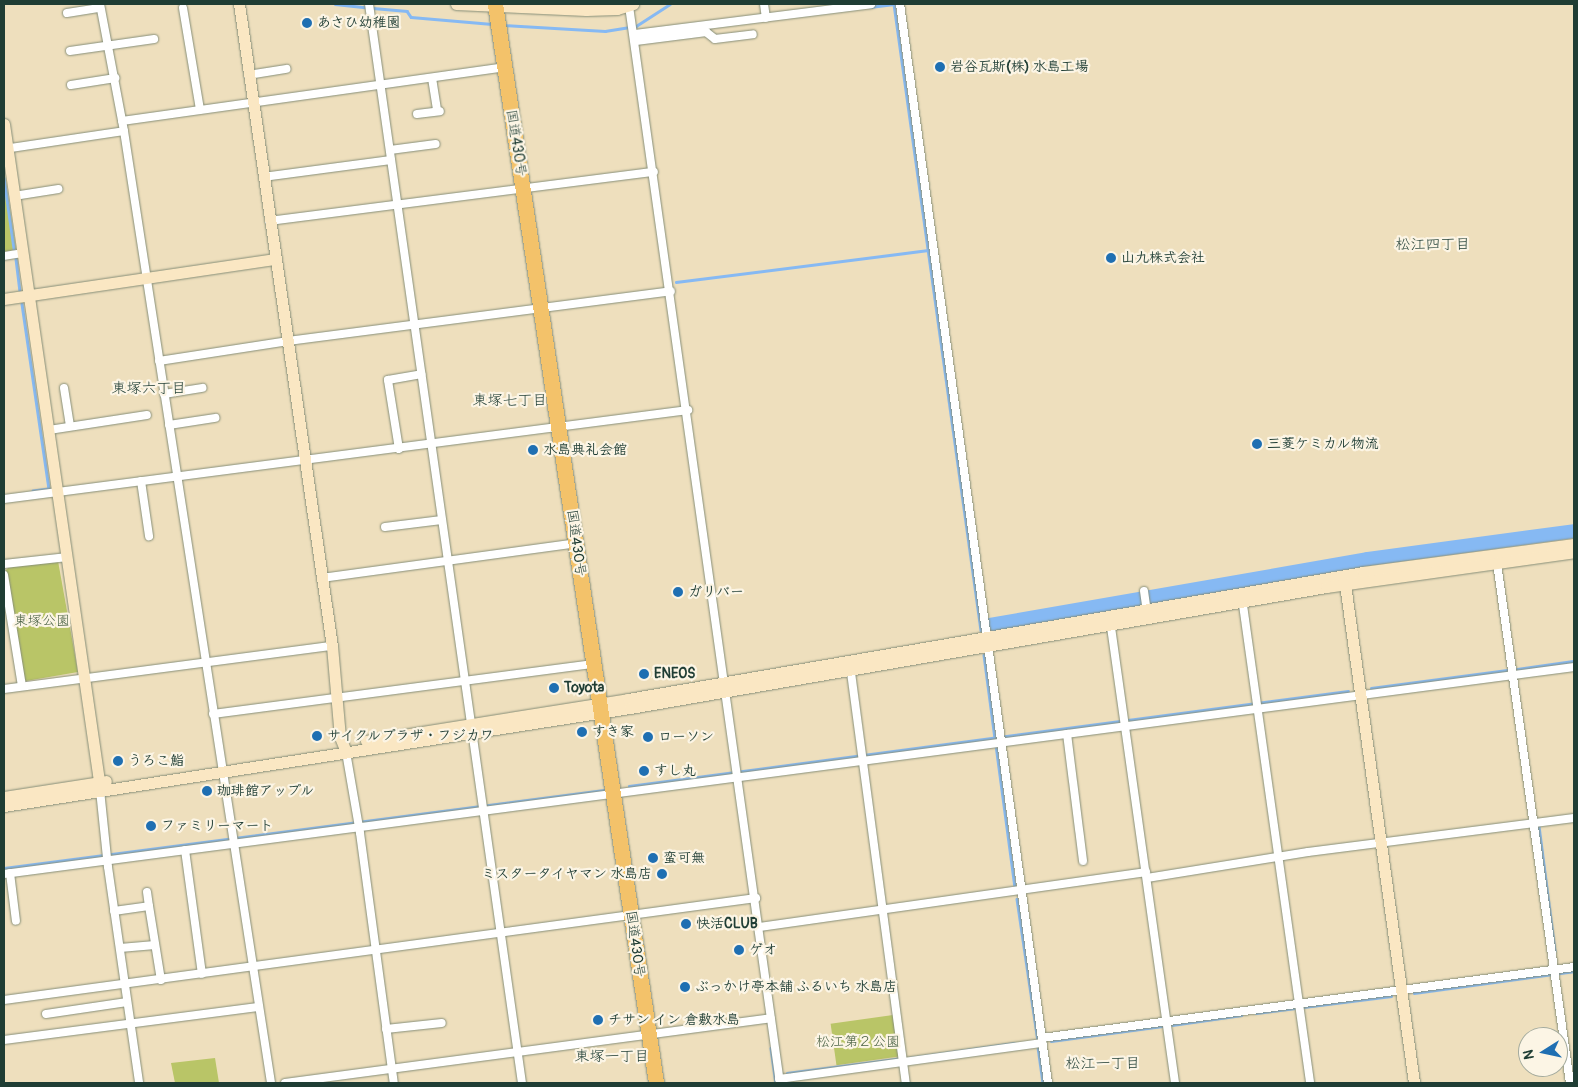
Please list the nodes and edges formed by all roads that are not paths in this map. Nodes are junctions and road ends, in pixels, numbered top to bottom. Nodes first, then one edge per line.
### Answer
1 (239, 4) edge
2 (369, 4) edge
3 (456, 4) edge
4 (764, 4) edge
5 (871, 4) edge
6 (900, 4) edge
7 (500, 5) edge
8 (631, 5) edge
9 (100, 6) edge
10 (603, 6) edge
11 (183, 8) dead end
12 (67, 13) dead end
13 (766, 18) junction
14 (503, 25) junction
15 (634, 32) junction
16 (753, 34) dead end
17 (154, 39) dead end
18 (108, 46) junction
19 (70, 51) dead end
20 (504, 67) junction
21 (287, 69) dead end
22 (248, 75) junction
23 (115, 78) junction
24 (432, 78) junction
25 (72, 84) dead end
26 (380, 85) junction
27 (252, 102) junction
28 (200, 110) junction
29 (417, 114) dead end
30 (122, 121) junction
31 (4, 124) edge
32 (124, 131) junction
33 (436, 144) dead end
34 (6, 149) edge
35 (390, 150) junction
36 (391, 160) junction
37 (651, 172) junction
38 (262, 177) junction
39 (58, 189) dead end
40 (527, 189) junction
41 (14, 196) junction
42 (398, 206) junction
43 (269, 221) junction
44 (23, 253) junction
45 (4, 256) edge
46 (275, 260) junction
47 (146, 279) junction
48 (668, 292) junction
49 (29, 296) junction
50 (4, 299) edge
51 (545, 308) junction
52 (414, 324) junction
53 (288, 341) junction
54 (159, 361) junction
55 (421, 374) junction
56 (64, 388) dead end
57 (203, 388) dead end
58 (164, 394) junction
59 (684, 411) junction
60 (147, 415) dead end
61 (215, 418) dead end
62 (169, 425) junction
63 (70, 426) junction
64 (562, 428) junction
65 (49, 430) junction
66 (430, 445) junction
67 (400, 449) junction
68 (305, 461) junction
69 (177, 476) junction
70 (141, 481) junction
71 (58, 492) junction
72 (4, 499) edge
73 (442, 520) junction
74 (385, 528) dead end
75 (149, 536) dead end
76 (576, 543) junction
77 (1574, 544) edge
78 (1574, 552) edge
79 (68, 557) junction
80 (448, 561) junction
81 (1497, 563) junction
82 (4, 564) edge
83 (4, 575) edge
84 (322, 578) junction
85 (1344, 580) junction
86 (1144, 591) dead end
87 (1242, 597) junction
88 (1147, 610) junction
89 (1110, 620) junction
90 (987, 642) junction
91 (332, 646) junction
92 (205, 662) junction
93 (592, 664) junction
94 (850, 665) junction
95 (1574, 667) edge
96 (1511, 676) junction
97 (86, 678) junction
98 (464, 681) junction
99 (22, 686) junction
100 (726, 687) junction
101 (4, 689) edge
102 (1359, 696) junction
103 (336, 698) junction
104 (1256, 706) junction
105 (604, 708) junction
106 (213, 714) junction
107 (1125, 722) junction
108 (471, 728) junction
109 (1067, 734) junction
110 (999, 741) junction
111 (344, 748) junction
112 (862, 757) junction
113 (221, 768) junction
114 (736, 775) junction
115 (100, 786) junction
116 (618, 793) junction
117 (4, 797) edge
118 (4, 806) edge
119 (483, 807) junction
120 (1574, 818) edge
121 (1532, 823) junction
122 (358, 824) junction
123 (233, 840) junction
124 (1381, 844) junction
125 (185, 850) junction
126 (108, 856) junction
127 (1277, 856) junction
128 (1083, 861) dead end
129 (7, 873) edge
130 (1146, 875) junction
131 (1021, 891) junction
132 (147, 892) dead end
133 (753, 899) junction
134 (149, 906) junction
135 (883, 910) junction
136 (114, 911) junction
137 (635, 915) junction
138 (16, 920) dead end
139 (760, 927) junction
140 (500, 934) junction
141 (155, 945) junction
142 (120, 948) junction
143 (375, 950) junction
144 (1574, 967) edge
145 (252, 968) junction
146 (1555, 971) junction
147 (202, 974) junction
148 (161, 980) junction
149 (125, 985) junction
150 (1401, 989) junction
151 (4, 1000) edge
152 (128, 1002) junction
153 (1298, 1006) junction
154 (258, 1008) junction
155 (46, 1014) dead end
156 (769, 1019) junction
157 (1167, 1021) junction
158 (130, 1022) junction
159 (442, 1023) dead end
160 (386, 1030) junction
161 (653, 1034) junction
162 (4, 1040) edge
163 (1042, 1041) junction
164 (518, 1053) junction
165 (904, 1062) junction
166 (392, 1069) junction
167 (780, 1081) edge
168 (139, 1083) edge
169 (271, 1083) edge
170 (285, 1083) edge
171 (394, 1083) edge
172 (522, 1083) edge
173 (656, 1083) edge
174 (664, 1083) edge
175 (906, 1083) edge
176 (1048, 1083) edge
177 (1176, 1083) edge
178 (1310, 1083) edge
179 (1414, 1083) edge
180 (1570, 1083) edge

1 - 22 street
2 - 26 street
3 - 7 street
4 - 13 street
5 - 13 street
6 - 90 street
7 - 10 street
7 - 14 highway, 国道430号
8 - 10 street
8 - 15 street
9 - 12 street
9 - 18 street
11 - 28 street
13 - 15 street
14 - 20 highway, 国道430号
14 - 40 highway, 国道430号
15 - 16 street
15 - 37 street
17 - 18 street
18 - 19 street
18 - 23 street
20 - 24 street
20 - 40 highway, 国道430号
21 - 22 street
22 - 27 street
23 - 25 street
23 - 30 street
24 - 26 street
24 - 29 street
26 - 27 street
26 - 35 street
27 - 28 street
27 - 38 street
28 - 30 street
30 - 32 street
31 - 34 street
32 - 34 street
32 - 47 street
33 - 35 street
34 - 41 street
35 - 36 street
36 - 38 street
36 - 42 street
37 - 40 street
37 - 48 street
38 - 43 street
39 - 41 street
40 - 42 street
40 - 51 highway, 国道430号
41 - 44 street
42 - 43 street
42 - 52 street
43 - 46 street
44 - 45 street
44 - 49 street
46 - 47 street
46 - 53 street
47 - 49 street
47 - 54 street
48 - 51 street
48 - 59 street
49 - 50 street
49 - 65 street
51 - 52 street
51 - 64 highway, 国道430号
52 - 53 street
52 - 55 street
53 - 54 street
53 - 68 street
54 - 58 street
55 - 66 street
55 - 67 street
56 - 63 street
57 - 58 street
58 - 62 street
59 - 64 street
59 - 100 street
60 - 63 street
61 - 62 street
62 - 69 street
63 - 65 street
64 - 66 street
64 - 76 highway, 国道430号
64 - 105 highway, 国道430号
65 - 71 street
66 - 67 street
66 - 73 street
67 - 68 street
68 - 69 street
68 - 84 street
69 - 70 street
69 - 92 street
70 - 71 street
70 - 75 street
71 - 72 street
71 - 79 street
73 - 74 street
73 - 80 street
76 - 80 street
76 - 93 highway, 国道430号
77 - 85 street
78 - 81 street
79 - 82 street
79 - 97 street
80 - 84 street
80 - 98 street
81 - 85 street
81 - 96 street
83 - 99 street
84 - 91 street
85 - 87 street
85 - 102 street
86 - 88 street
87 - 88 street
87 - 104 street
88 - 89 street
89 - 90 street
89 - 107 street
90 - 94 street
90 - 110 street
91 - 92 street
91 - 103 street
92 - 97 street
92 - 106 street
93 - 98 street
93 - 105 highway, 国道430号
94 - 100 street
94 - 112 street
95 - 96 street
96 - 102 street
96 - 121 street
97 - 99 street
97 - 115 street
98 - 103 street
98 - 108 street
99 - 101 street
100 - 105 street
100 - 114 street
102 - 104 street
102 - 124 street
103 - 106 street
103 - 111 street
104 - 107 street
104 - 127 street
105 - 108 street
105 - 116 highway, 国道430号
106 - 113 street
107 - 109 street
107 - 130 street
108 - 111 street
108 - 119 street
109 - 110 street
109 - 128 street
110 - 112 street
110 - 131 street
111 - 113 street
111 - 122 street
112 - 114 street
112 - 135 street
113 - 115 street
113 - 123 street
114 - 116 street
114 - 133 street
115 - 117 street
115 - 118 street
115 - 126 street
116 - 119 street
116 - 137 highway, 国道430号
119 - 122 street
119 - 140 street
120 - 121 street
121 - 124 street
121 - 146 street
122 - 123 street
122 - 143 street
123 - 125 street
123 - 145 street
124 - 127 street
124 - 150 street
125 - 126 street
125 - 147 street
126 - 129 street
126 - 136 street
127 - 130 street
127 - 153 street
129 - 138 street
130 - 131 street
130 - 157 street
131 - 135 street
131 - 163 street
132 - 134 street
133 - 137 street
133 - 139 street
134 - 136 street
134 - 141 street
135 - 139 street
135 - 165 street
136 - 142 street
137 - 140 street
137 - 161 highway, 国道430号
139 - 156 street
140 - 143 street
140 - 164 street
141 - 142 street
141 - 148 street
142 - 149 street
143 - 145 street
143 - 160 street
144 - 146 street
145 - 147 street
145 - 154 street
146 - 150 street
146 - 180 street
147 - 148 street
148 - 149 street
149 - 151 street
149 - 152 street
150 - 153 street
150 - 179 street
152 - 155 street
152 - 158 street
153 - 157 street
153 - 178 street
154 - 158 street
154 - 169 street
156 - 161 street
156 - 167 street
157 - 163 street
157 - 177 street
158 - 162 street
158 - 168 street
159 - 160 street
160 - 166 street
161 - 164 street
161 - 173 highway, 国道430号
161 - 174 highway, 国道430号
163 - 165 street
163 - 176 street
164 - 166 street
164 - 172 street
165 - 167 street
165 - 175 street
166 - 170 street
166 - 171 street

